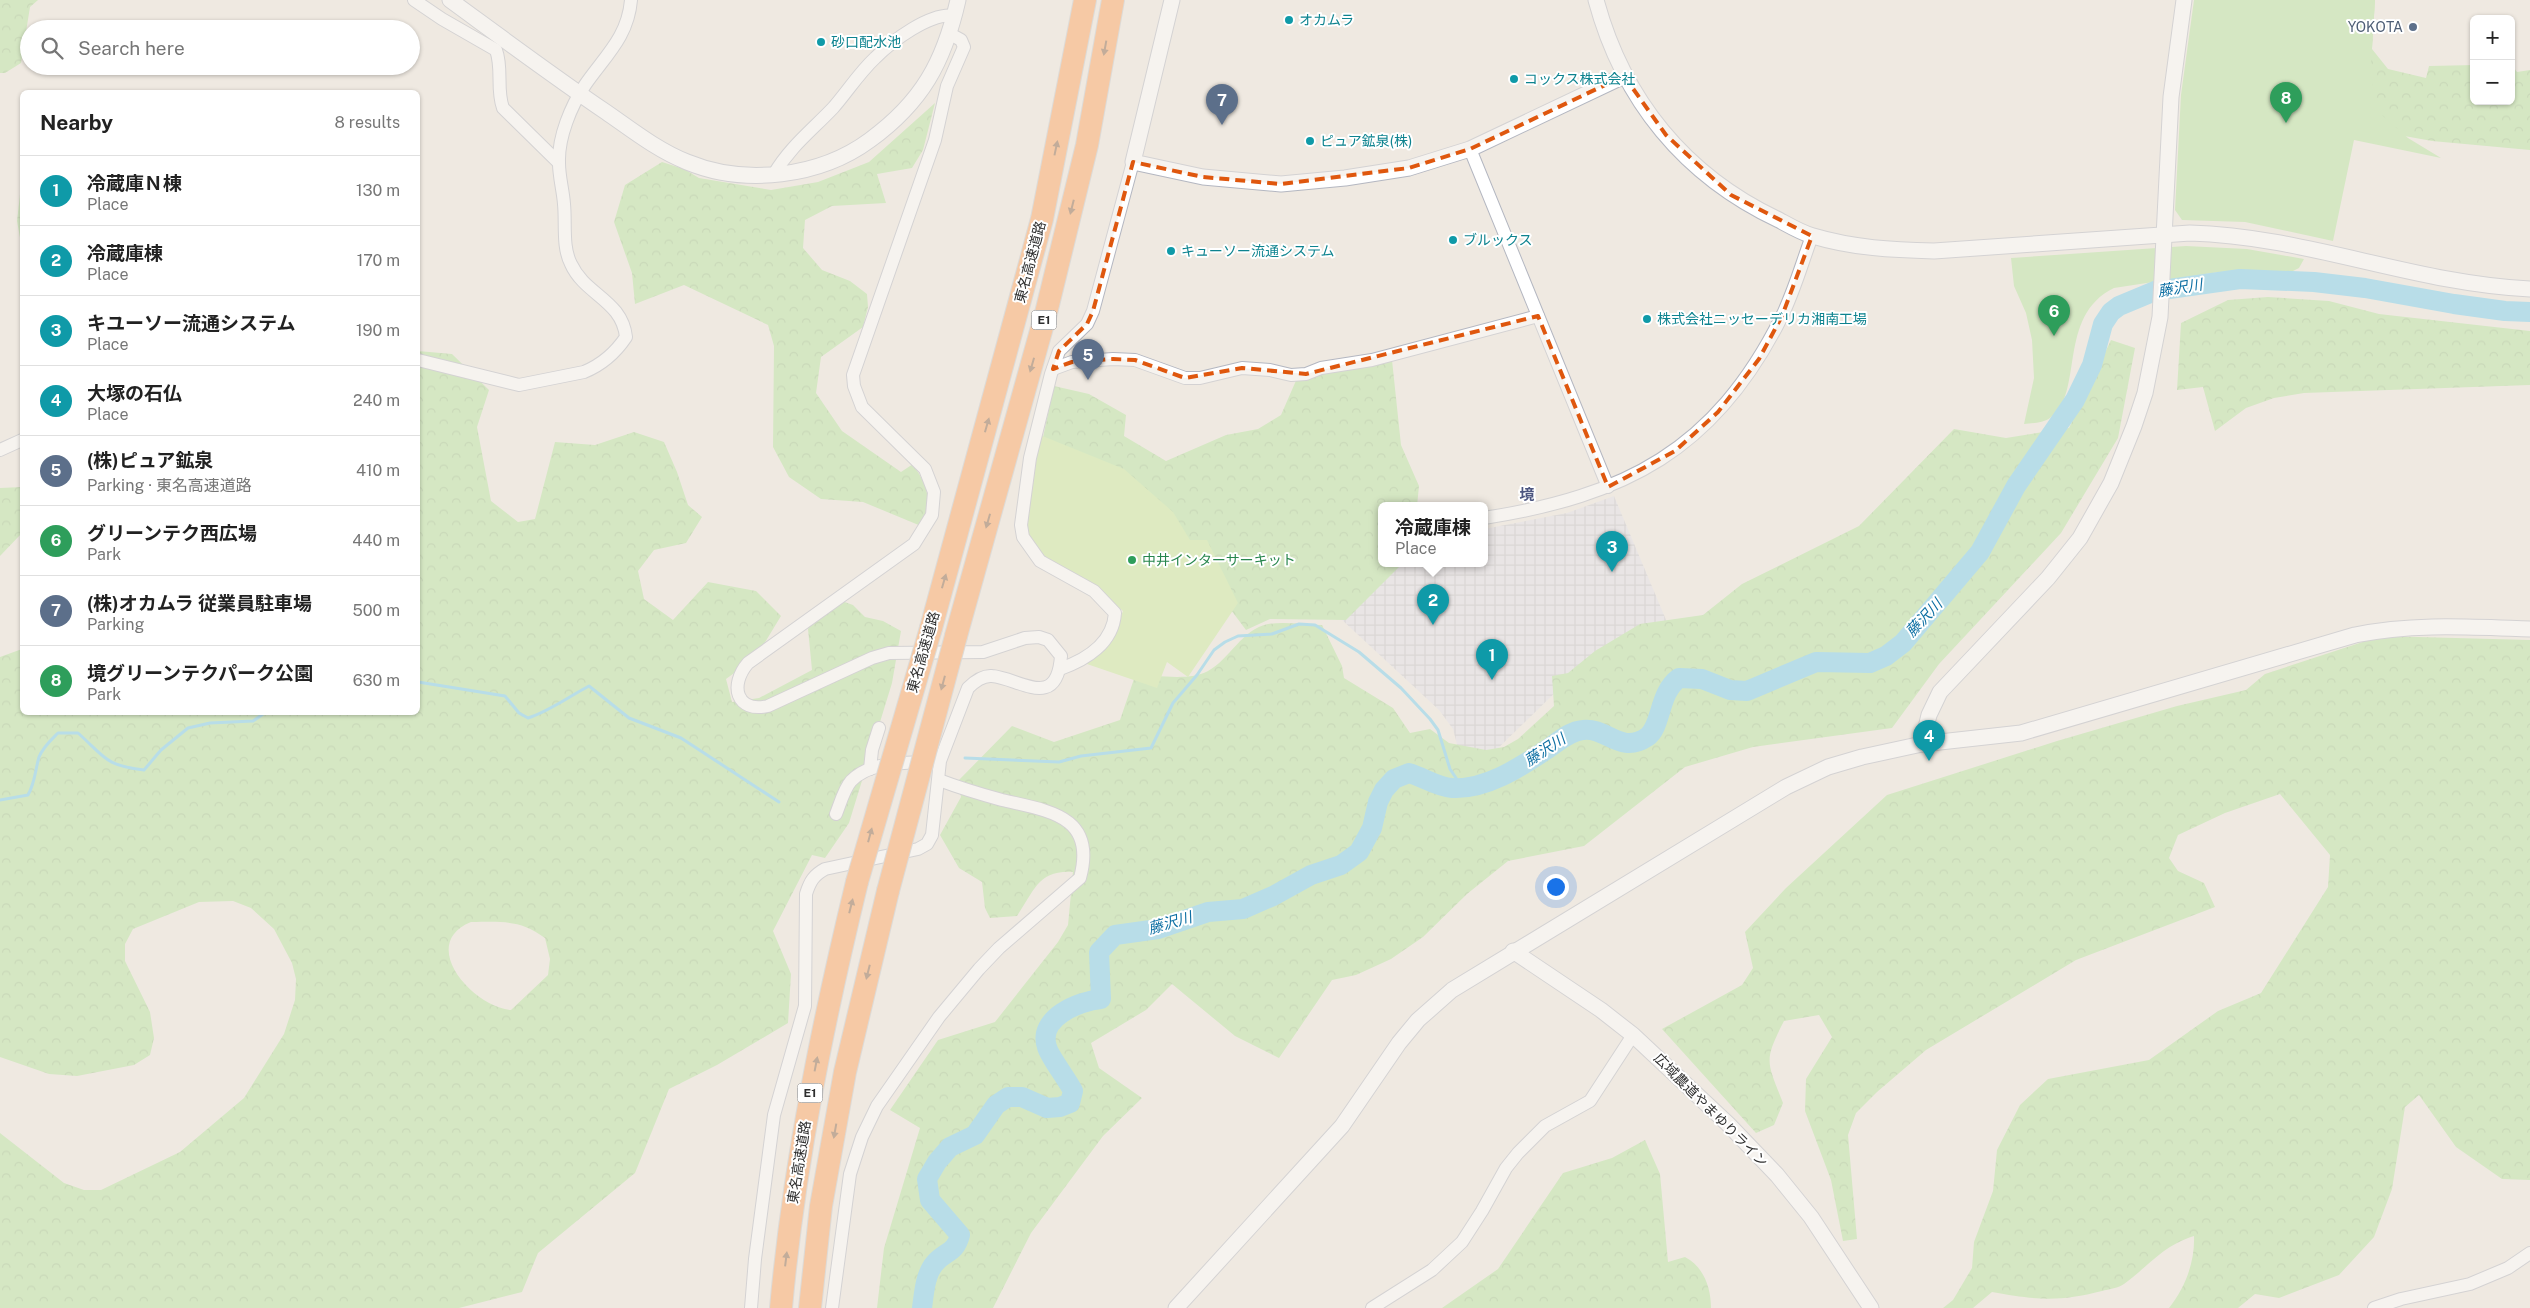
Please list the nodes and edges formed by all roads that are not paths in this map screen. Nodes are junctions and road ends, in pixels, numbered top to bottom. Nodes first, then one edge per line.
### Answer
1 (414, 0) edge
2 (450, 0) edge
3 (630, 0) edge
4 (958, 0) edge
5 (1085, 0) edge
6 (1113, 0) edge
7 (1172, 0) edge
8 (1596, 0) edge
9 (2184, 0) edge
10 (954, 16) junction
11 (950, 34) junction
12 (499, 45) junction
13 (1624, 76) junction
14 (580, 94) junction
15 (1470, 149) junction
16 (1133, 162) junction
17 (558, 163) junction
18 (774, 174) junction
19 (1812, 236) junction
20 (2165, 236) junction
21 (2530, 289) edge
22 (1538, 316) junction
23 (420, 360) edge
24 (1053, 369) junction
25 (20, 441) edge
26 (0, 450) edge
27 (1608, 487) junction
28 (1488, 517) edge
29 (2530, 629) edge
30 (1060, 669) junction
31 (879, 728) dead end
32 (1922, 744) junction
33 (940, 761) junction
34 (870, 769) junction
35 (939, 780) junction
36 (836, 814) dead end
37 (1513, 951) junction
38 (1633, 1035) junction
39 (2530, 1253) edge
40 (751, 1308) edge
41 (781, 1308) edge
42 (810, 1308) edge
43 (832, 1308) edge
44 (1176, 1308) edge
45 (1372, 1308) edge
46 (1870, 1308) edge
47 (2374, 1308) edge

1 - 12 street
2 - 12 street
3 - 14 street
4 - 10 street
41 -> 5 highway, 東名高速道路 / E1, bridge
6 -> 42 highway, 東名高速道路 / E1, bridge
7 - 16 street
8 - 13 street
9 - 20 street
10 - 11 street
10 - 18 street
11 - 18 street
11 - 30 street
12 - 14 street
12 - 17 street
13 - 15 street
13 - 19 street
14 - 17 street
14 - 18 street
15 - 16 street
15 - 22 street
16 - 24 street
17 - 23 street
19 - 20 street
19 - 27 street
20 - 21 street
20 - 32 street
22 - 24 street
22 - 27 street
24 - 30 street
25 - 26 street
27 - 28 street
29 - 32 street
30 - 33 street
31 - 34 street
32 - 37 street
33 - 34 street
33 - 35 street
34 - 36 street
35 - 40 street
35 - 43 street
37 - 38 street, 広域農道やまゆりライン
37 - 44 street
38 - 45 street
38 - 46 street, 広域農道やまゆりライン
39 - 47 street

